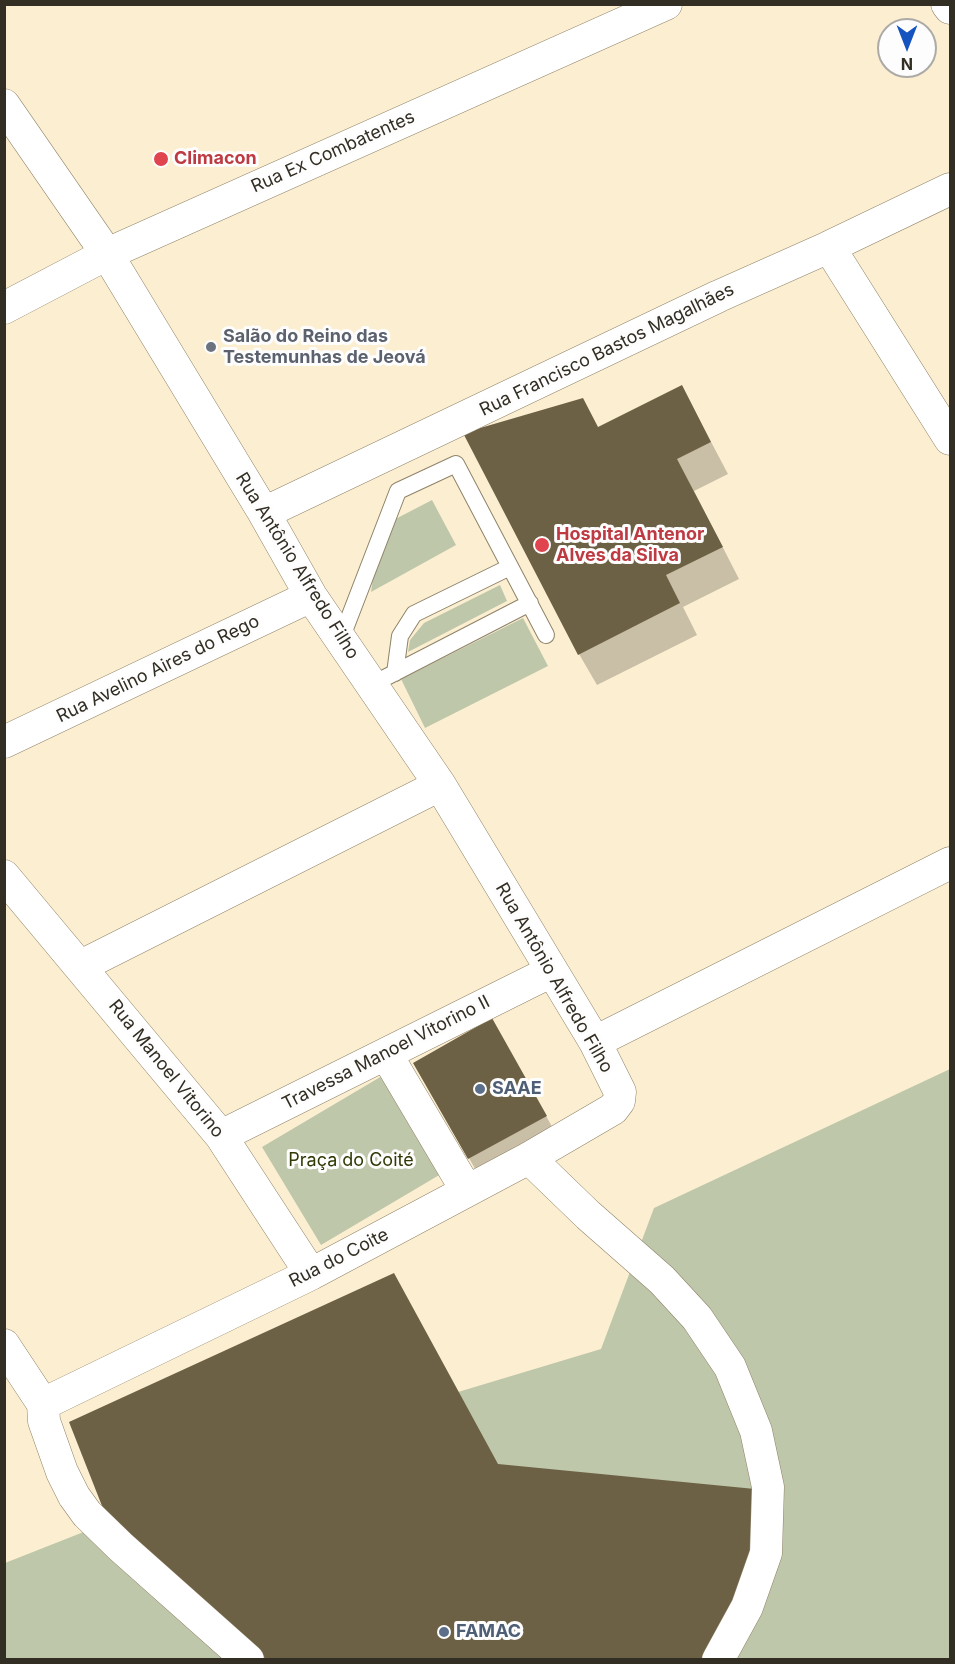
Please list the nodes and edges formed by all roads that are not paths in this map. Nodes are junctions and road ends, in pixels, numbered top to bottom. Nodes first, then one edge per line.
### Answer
1 (666, 4) edge
2 (947, 4) edge
3 (951, 8) edge
4 (4, 105) edge
5 (951, 189) edge
6 (829, 247) junction
7 (107, 254) junction
8 (4, 308) edge
9 (951, 438) edge
10 (264, 513) junction
11 (510, 567) junction
12 (311, 596) junction
13 (530, 603) junction
14 (546, 635) dead end
15 (341, 639) junction
16 (383, 679) junction
17 (4, 742) edge
18 (440, 785) junction
19 (951, 863) edge
20 (4, 876) edge
21 (81, 966) junction
22 (552, 971) junction
23 (595, 1042) junction
24 (386, 1054) junction
25 (620, 1092) joint
26 (221, 1136) junction
27 (529, 1158) junction
28 (467, 1191) junction
29 (311, 1274) junction
30 (4, 1345) edge
31 (43, 1404) junction
32 (244, 1658) edge
33 (718, 1659) edge

1 - 7 street, Rua Ex Combatentes
2 - 3 street
4 - 7 street, Rua Antônio Alfredo Filho
5 - 6 street, Rua Francisco Bastos Magalhães
6 - 9 street
6 - 10 street, Rua Francisco Bastos Magalhães
7 - 8 street, Rua Ex Combatentes
7 - 10 street, Rua Antônio Alfredo Filho
10 - 12 street, Rua Antônio Alfredo Filho
11 - 13 lane
11 - 15 lane
11 - 16 lane
12 - 15 street, Rua Antônio Alfredo Filho
12 - 17 street, Rua Avelino Aires do Rego
13 - 14 lane
13 - 16 lane
15 - 16 street, Rua Antônio Alfredo Filho
16 - 18 street, Rua Antônio Alfredo Filho
18 - 21 street
18 - 22 street, Rua Antônio Alfredo Filho
19 - 23 street
20 - 21 street, Rua Manoel Vitorino
21 - 26 street, Rua Manoel Vitorino
22 - 23 street, Rua Antônio Alfredo Filho
22 - 24 street, Travessa Manoel Vitorino II
23 - 25 street, Rua Antônio Alfredo Filho
24 - 26 street, Travessa Manoel Vitorino II
24 - 28 street
25 - 27 street, Rua do Coite
26 - 29 street, Rua Manoel Vitorino
27 - 28 street, Rua do Coite
27 - 33 street
28 - 29 street, Rua do Coite
29 - 31 street, Rua do Coite
30 - 31 street
31 - 32 street

